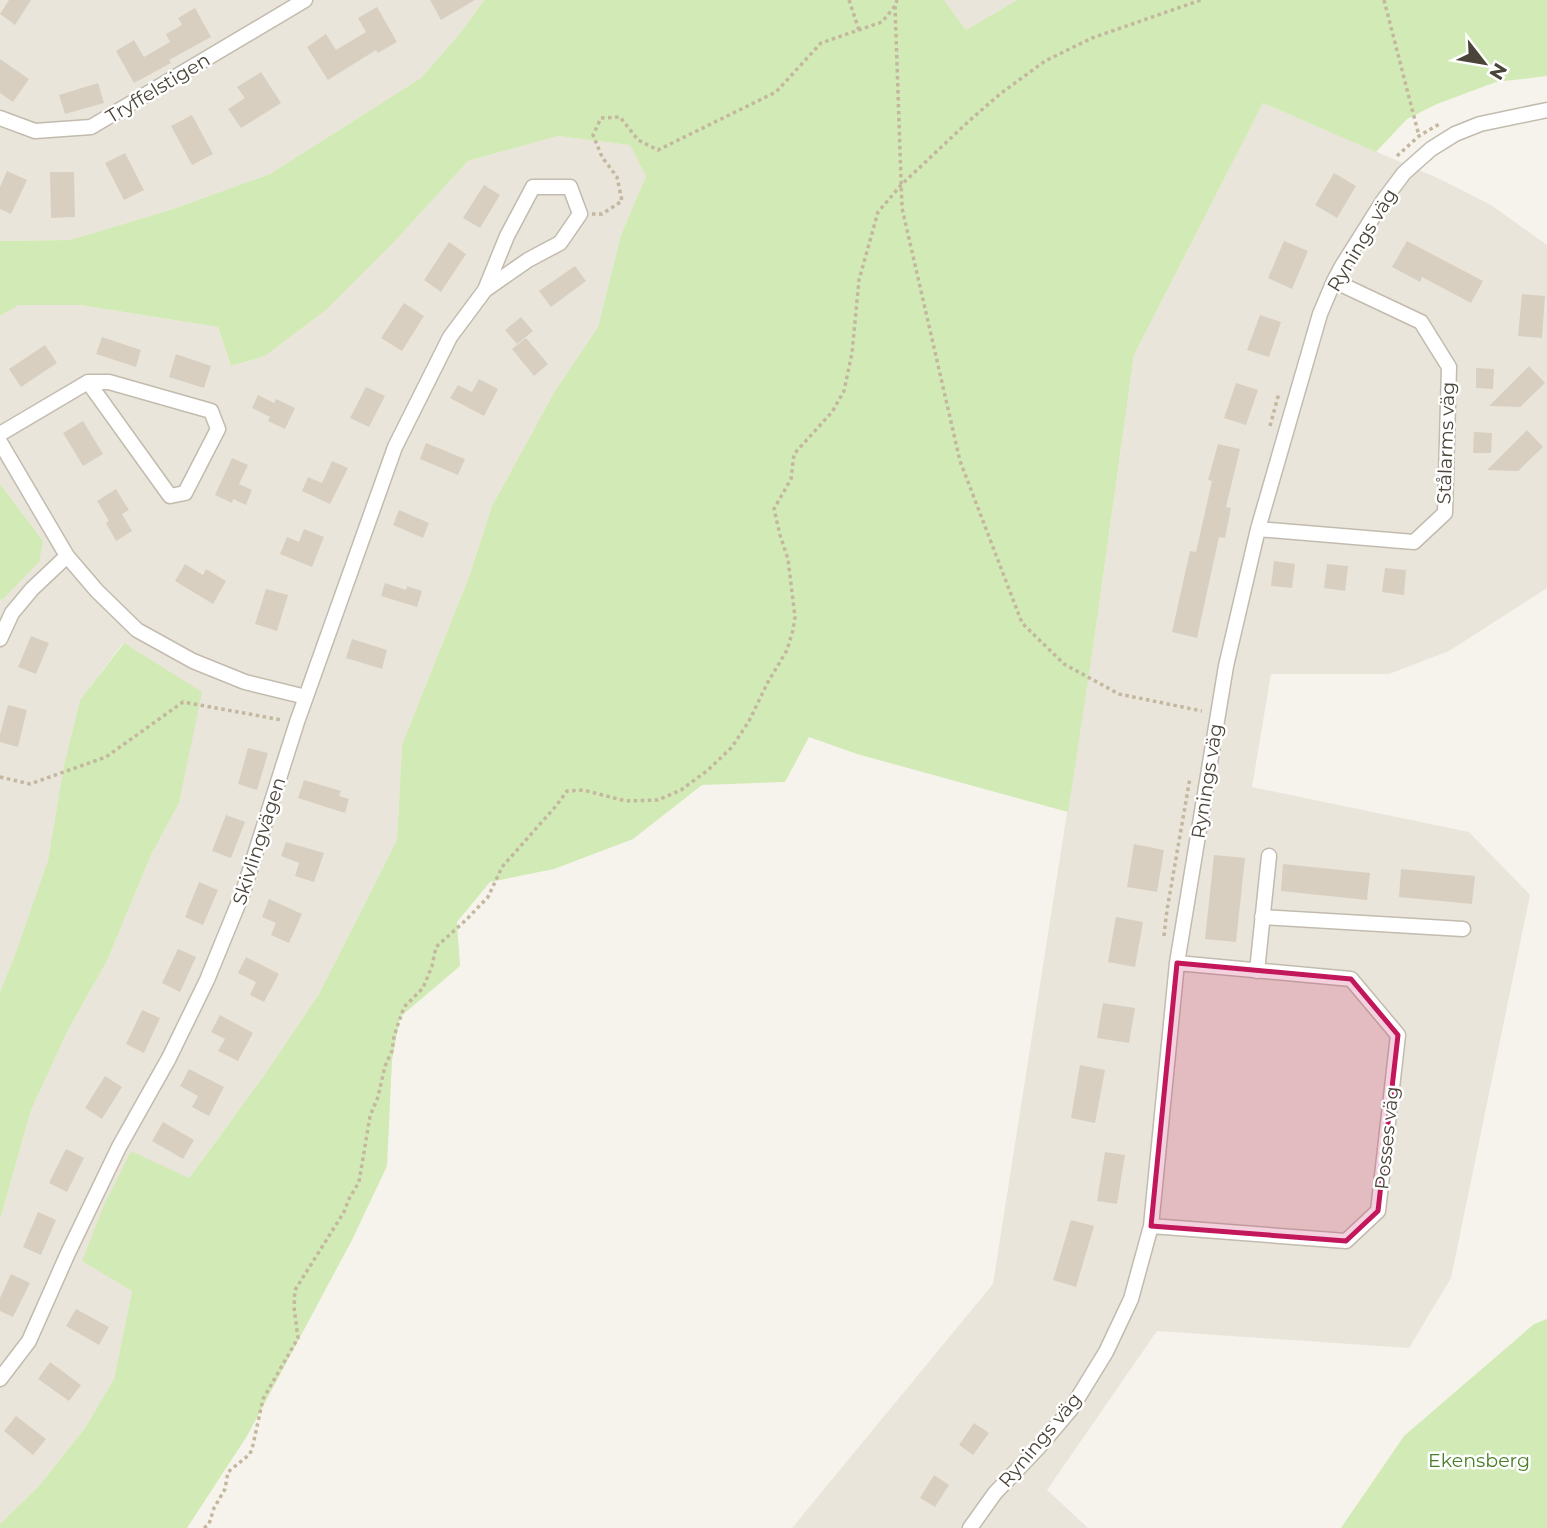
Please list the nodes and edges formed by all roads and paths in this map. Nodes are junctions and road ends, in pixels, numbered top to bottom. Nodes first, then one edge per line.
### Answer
1 (304, 0) edge
2 (849, 0) edge
3 (897, 0) edge
4 (1201, 0) edge
5 (1384, 0) edge
6 (895, 6) junction
7 (859, 30) junction
8 (1547, 110) edge
9 (0, 118) edge
10 (1419, 136) dead end
11 (901, 185) junction
12 (580, 214) junction
13 (1334, 281) junction
14 (485, 290) junction
15 (88, 383) junction
16 (0, 434) edge
17 (0, 442) edge
18 (1258, 529) junction
19 (67, 556) junction
20 (0, 639) edge
21 (306, 697) junction
22 (1202, 711) dead end
23 (297, 722) junction
24 (0, 777) edge
25 (1269, 856) dead end
26 (1262, 917) junction
27 (1463, 929) dead end
28 (1177, 963) junction
29 (1256, 971) junction
30 (1151, 1226) junction
31 (0, 1379) edge
32 (204, 1528) edge
33 (970, 1528) edge

1 - 9 street, Tryffelstigen
2 - 7 path
3 - 6 path
4 - 11 path
5 - 10 path
6 - 7 path
6 - 11 path
7 - 12 path
8 - 13 street, Rynings väg
11 - 22 path
11 - 32 path
12 - 14 street, Skivlingvägen
12 - 14 street, Skivlingvägen
13 - 18 street, Rynings väg
13 - 18 street, Stålarms väg
14 - 21 street, Skivlingvägen
15 - 15 street
15 - 16 street
17 - 19 street
18 - 28 street, Rynings väg
19 - 20 street
19 - 21 street
21 - 23 street, Skivlingvägen
23 - 24 path
23 - 31 street, Skivlingvägen
25 - 26 street
26 - 27 street
26 - 29 street
28 - 29 street, Posses väg
28 - 30 street, Rynings väg
29 - 30 street, Posses väg
30 - 33 street, Rynings väg

